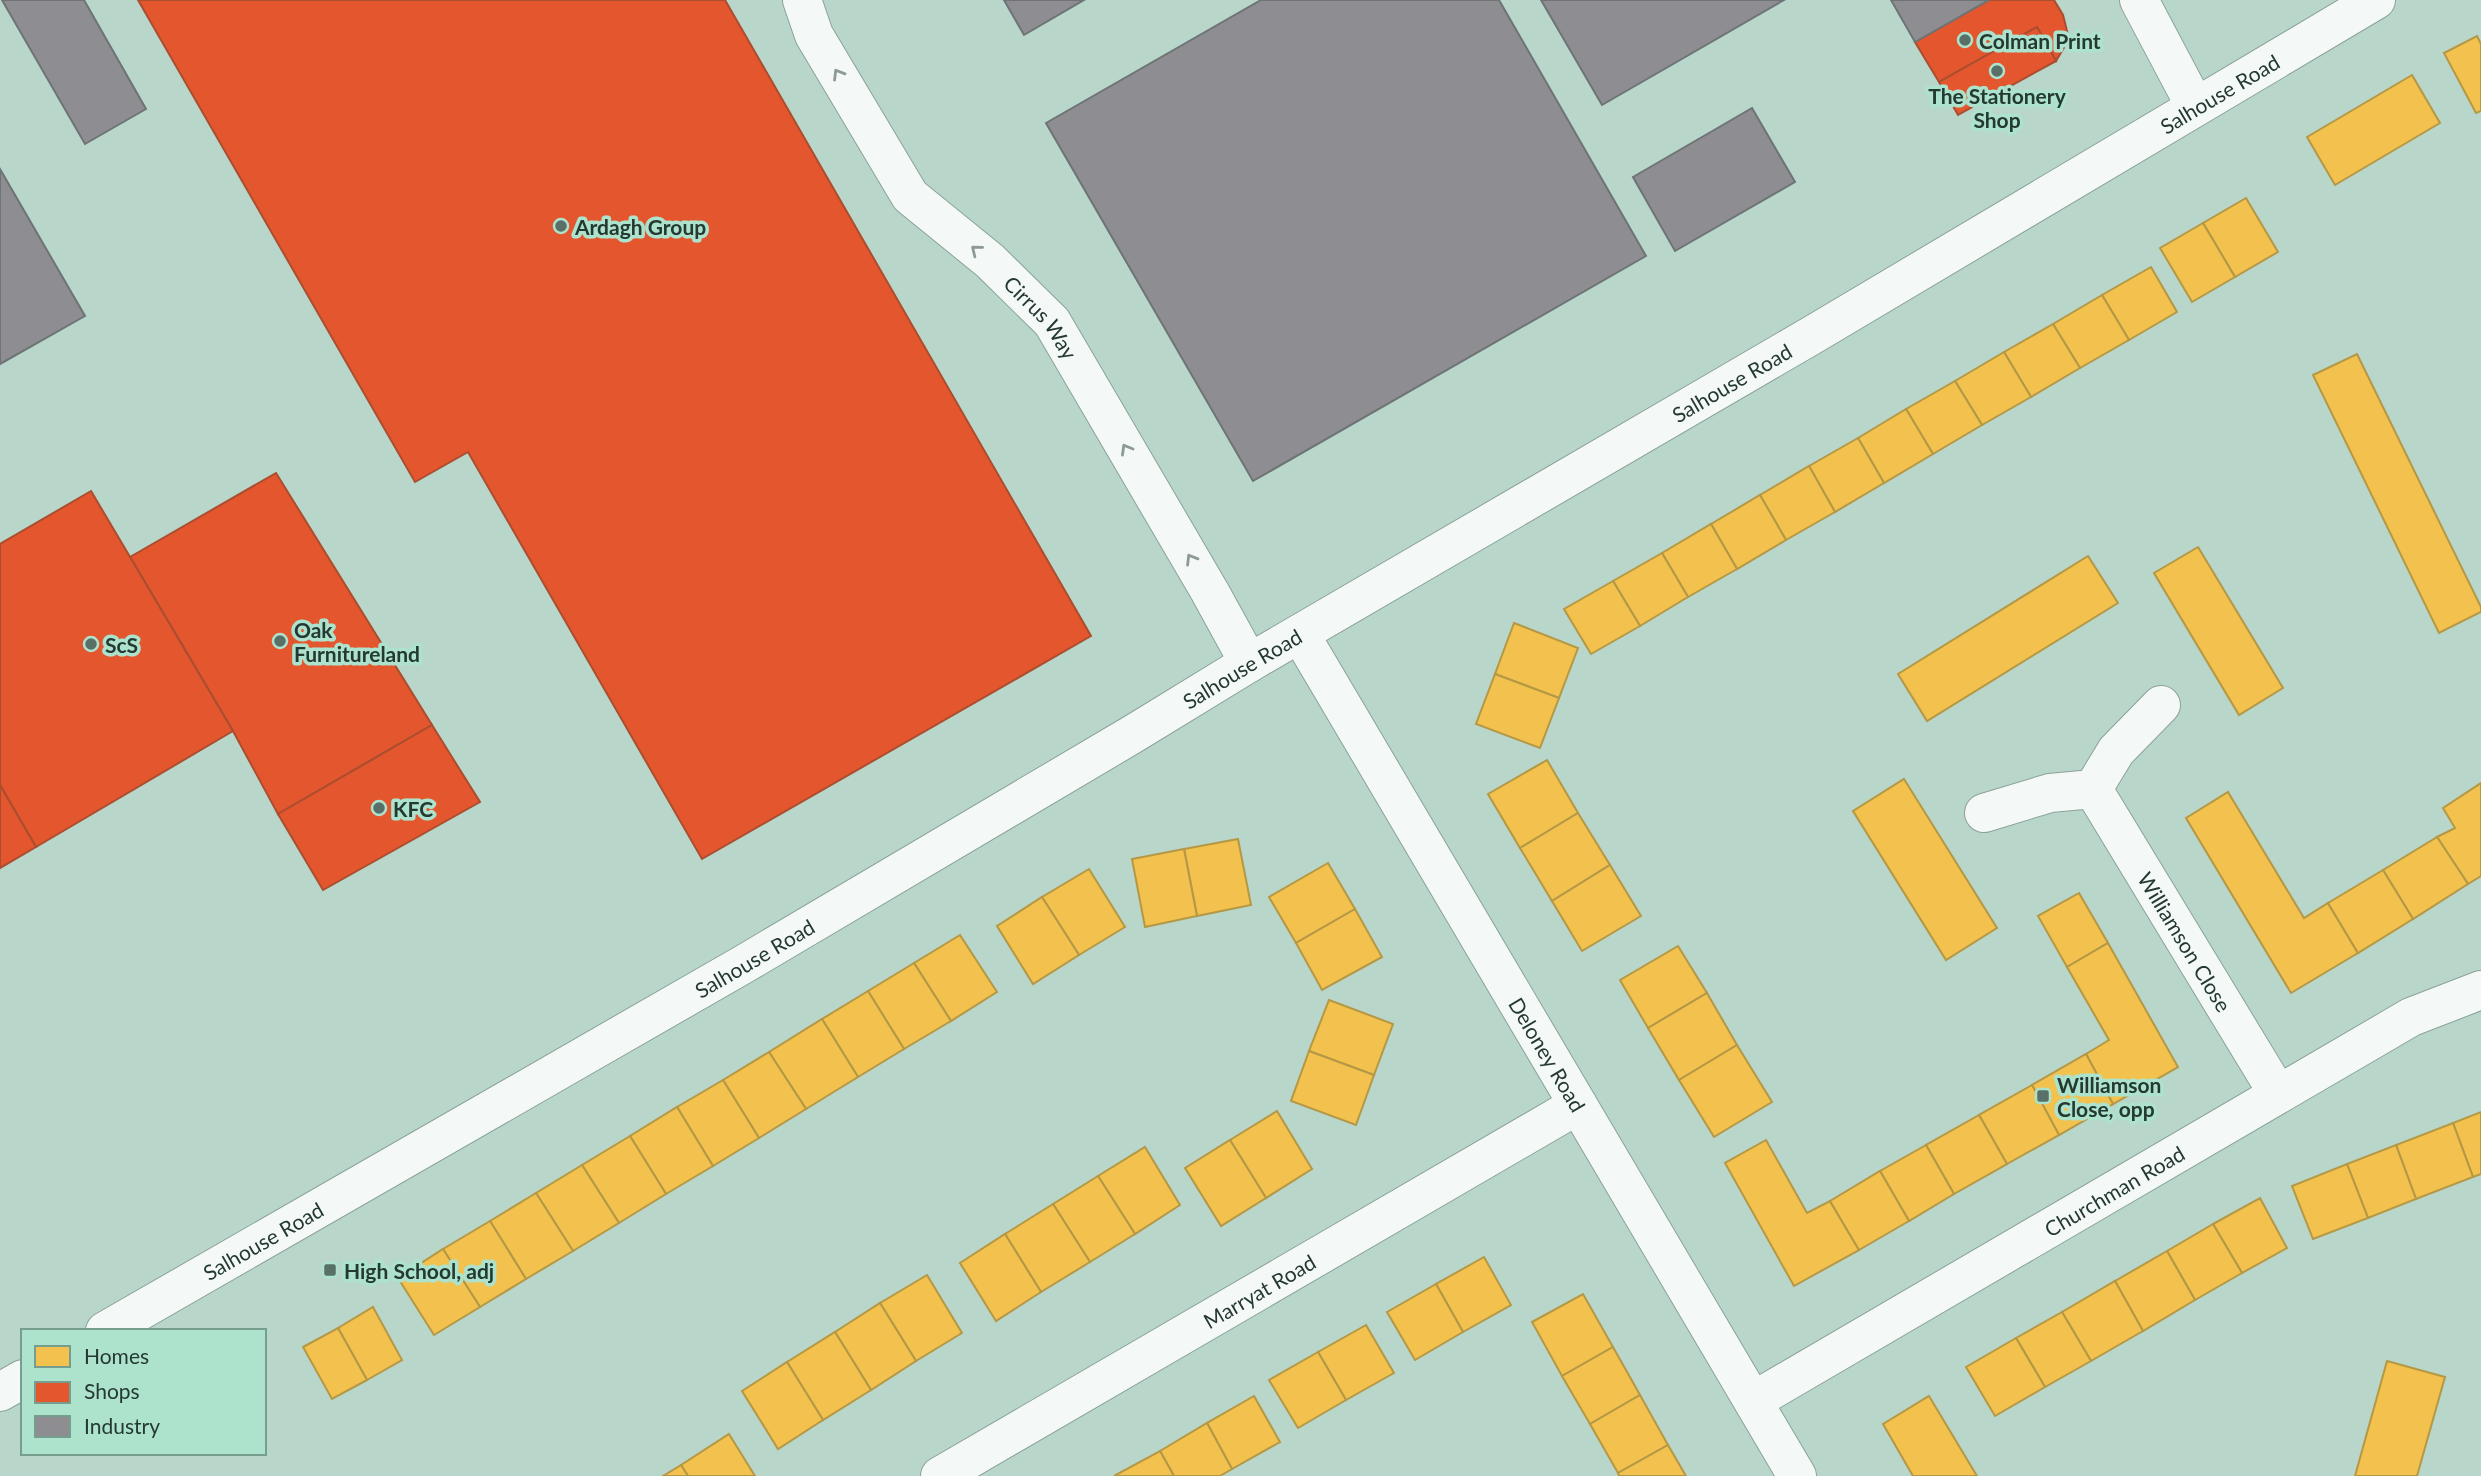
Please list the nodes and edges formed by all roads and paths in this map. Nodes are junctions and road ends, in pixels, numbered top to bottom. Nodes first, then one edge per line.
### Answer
1 (802, 0) edge
2 (2139, 0) edge
3 (2376, 0) edge
4 (2195, 106) junction
5 (1300, 634) junction
6 (1249, 663) junction
7 (2161, 705) dead end
8 (2093, 789) junction
9 (1984, 813) dead end
10 (2481, 990) edge
11 (2278, 1094) junction
12 (1578, 1105) junction
13 (108, 1329) edge
14 (21, 1380) edge
15 (0, 1392) edge
16 (1753, 1401) junction
17 (940, 1476) edge
18 (1797, 1476) edge

6 -> 1 street, Cirrus Way
2 - 4 street
3 - 4 street, Salhouse Road
4 - 5 street, Salhouse Road
5 - 6 street, Salhouse Road
5 - 12 street, Deloney Road
6 - 13 street, Salhouse Road
7 - 8 street
8 - 9 street
8 - 11 street, Williamson Close
10 - 11 street, Churchman Road
11 - 16 street, Churchman Road
12 - 16 street, Deloney Road
12 - 17 street, Marryat Road
14 - 15 street
16 - 18 street, Deloney Road

